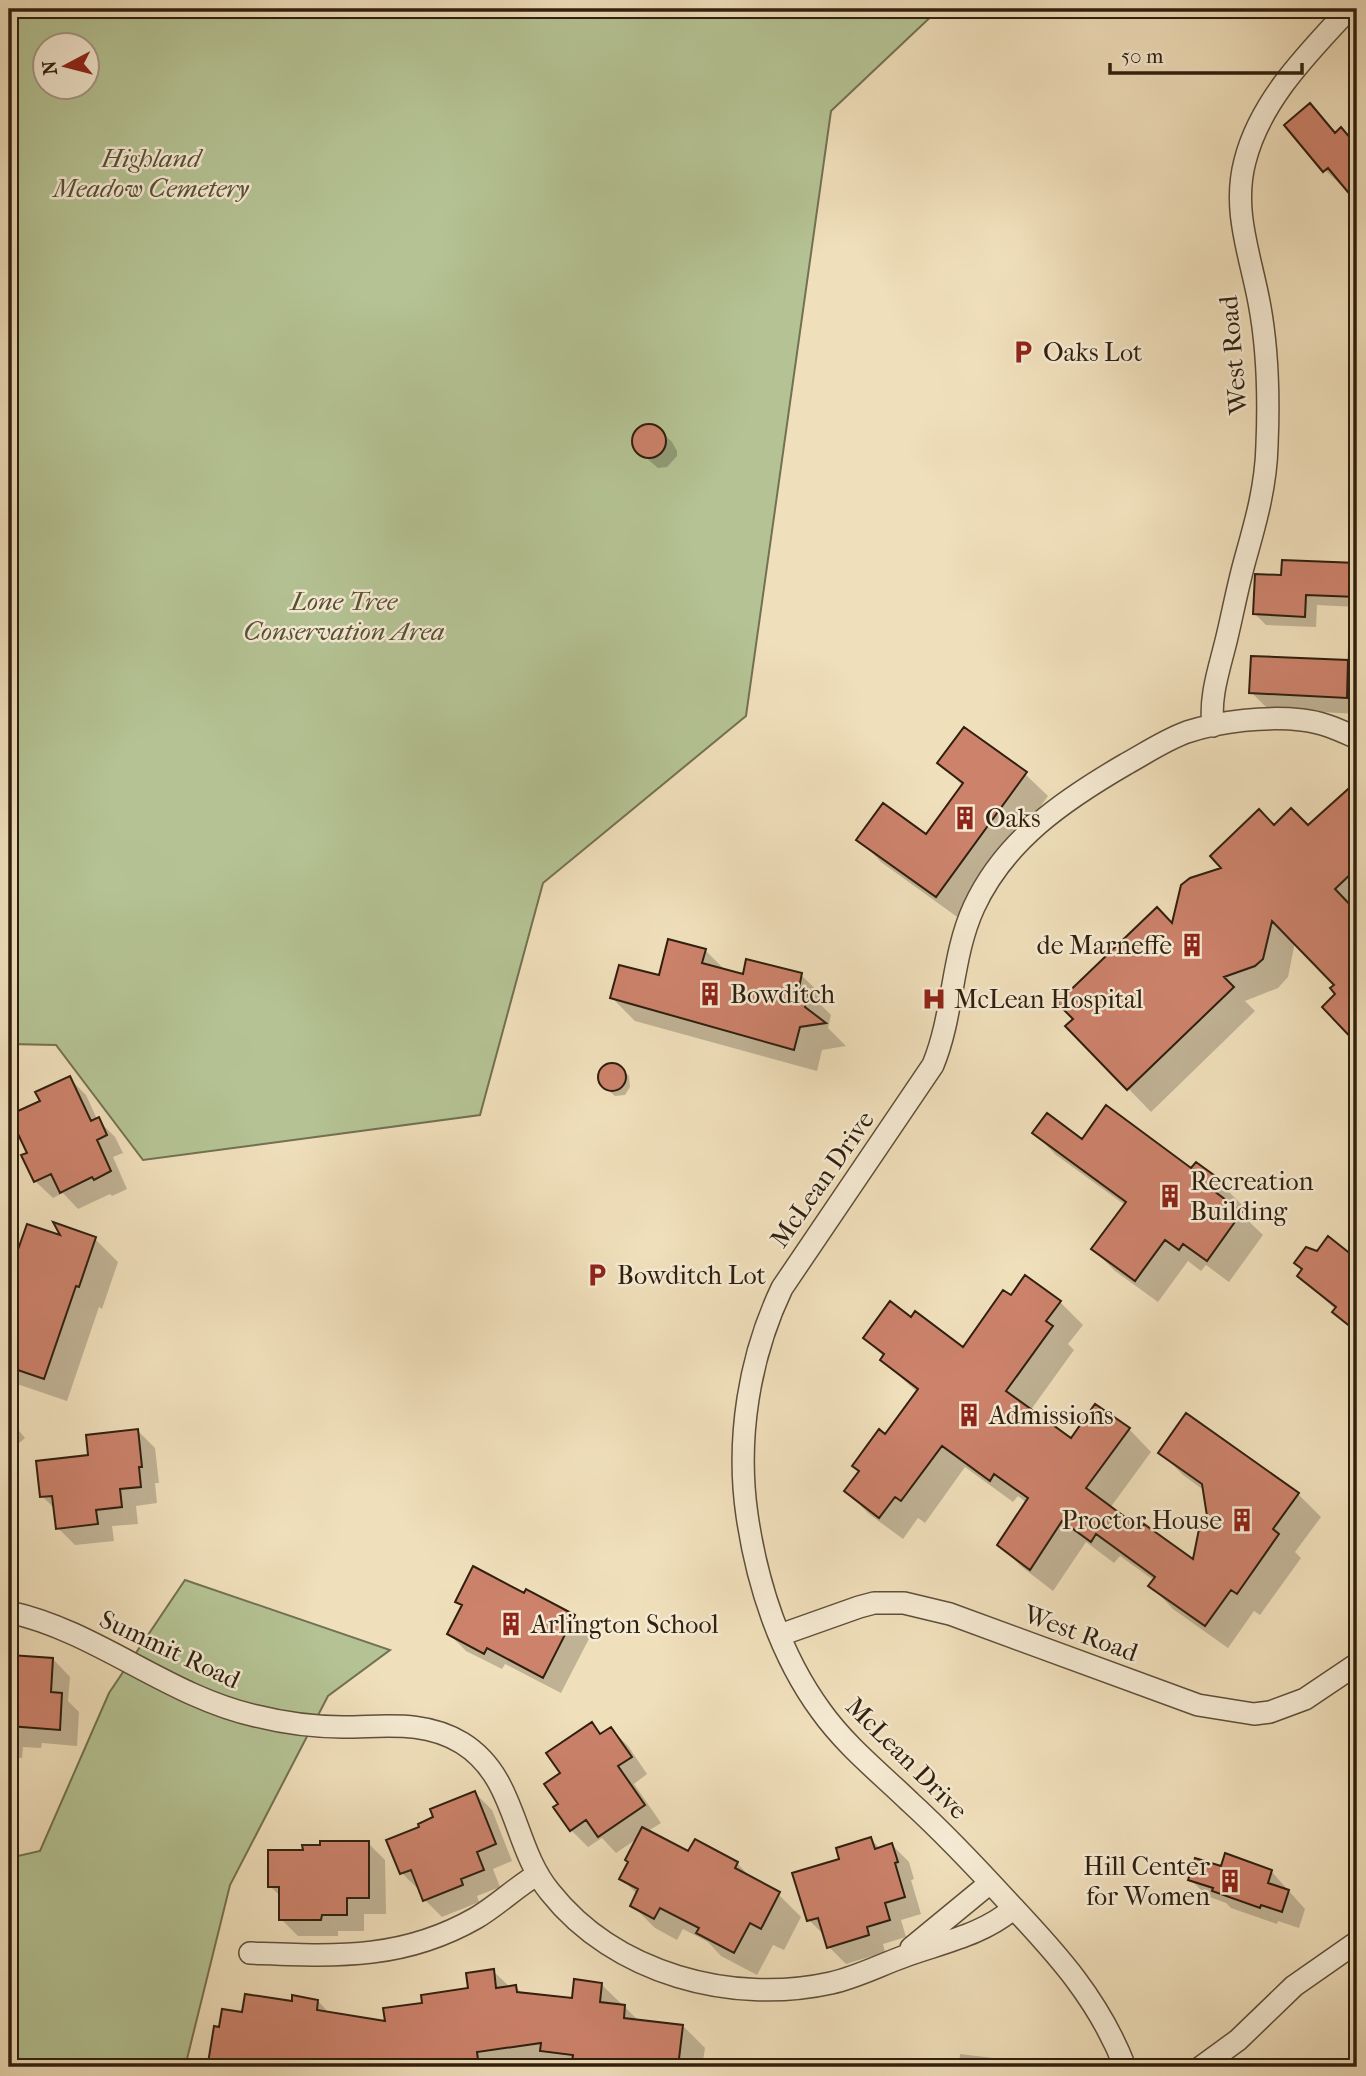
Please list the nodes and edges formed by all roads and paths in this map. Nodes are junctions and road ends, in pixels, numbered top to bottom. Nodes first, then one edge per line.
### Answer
1 (1349, 9) edge
2 (1213, 726) junction
3 (1357, 738) edge
4 (9, 1612) edge
5 (780, 1635) junction
6 (1357, 1664) edge
7 (538, 1874) junction
8 (990, 1883) junction
9 (1014, 1908) junction
10 (1357, 1942) edge
11 (250, 1953) dead end
12 (899, 1958) junction
13 (1125, 2067) edge
14 (1201, 2067) edge

1 - 2 street, West Road
2 - 3 street, McLean Drive
2 - 5 street, McLean Drive
4 - 7 street, Summit Road
5 - 6 street, West Road
5 - 8 street, McLean Drive
7 - 11 street
7 - 12 street, Summit Road
8 - 9 street, McLean Drive
8 - 12 street, Summit Road
9 - 12 street, Summit Road
9 - 13 street, McLean Drive
10 - 14 street

